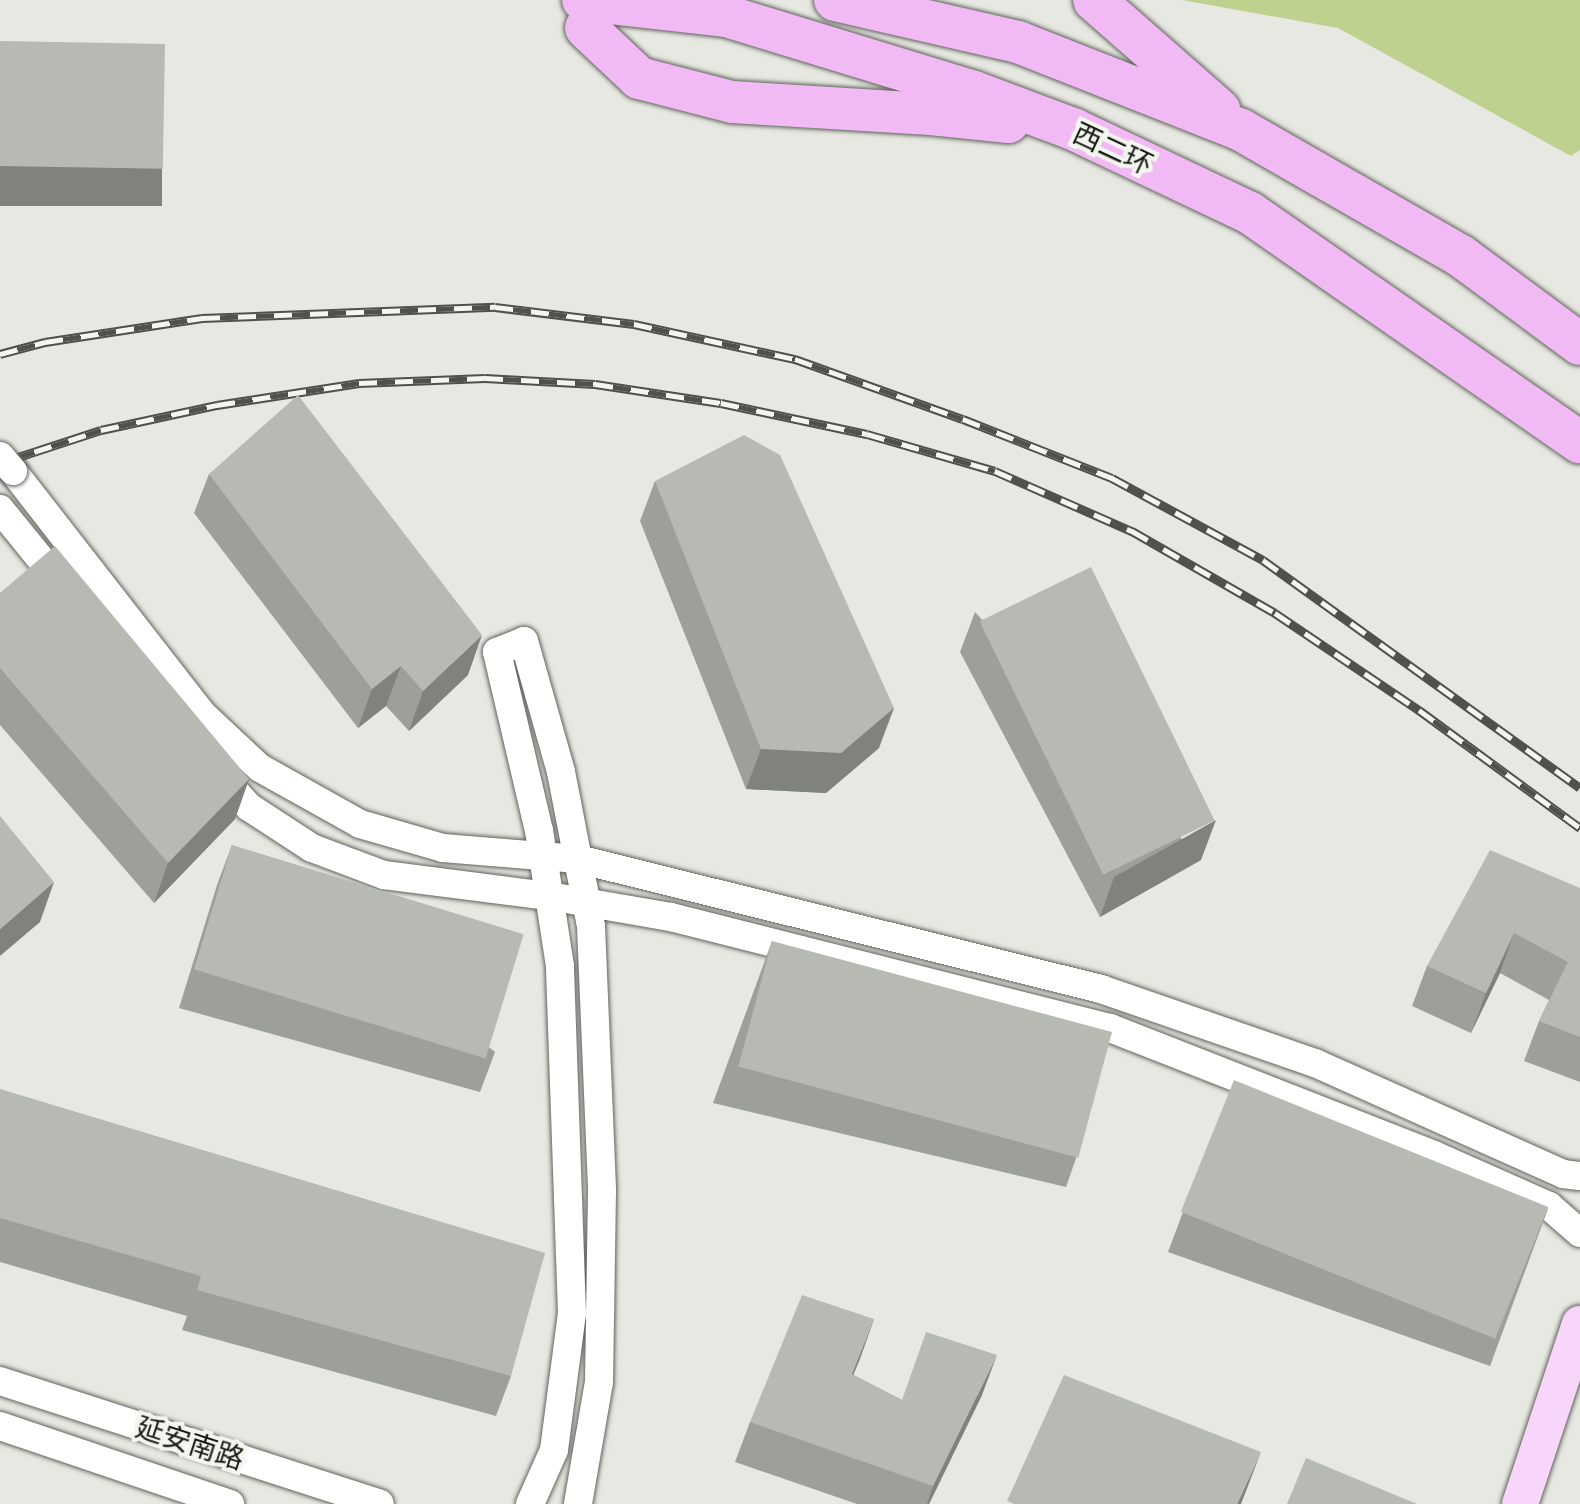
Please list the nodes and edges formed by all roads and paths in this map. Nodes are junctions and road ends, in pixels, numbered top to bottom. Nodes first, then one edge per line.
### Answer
1 (835, 0) edge
2 (1094, 0) edge
3 (585, 14) edge
4 (1073, 129) junction
5 (1241, 130) junction
6 (1527, 304) junction
7 (1580, 327) edge
8 (1580, 344) edge
9 (1580, 442) edge
10 (6, 464) edge
11 (0, 509) edge
12 (79, 607) edge
13 (199, 752) edge
14 (542, 854) junction
15 (578, 859) junction
16 (549, 896) junction
17 (586, 902) junction
18 (1580, 1176) edge
19 (1580, 1233) edge
20 (1580, 1324) edge
21 (0, 1381) edge
22 (0, 1426) edge
23 (230, 1504) edge
24 (380, 1504) edge
25 (530, 1504) edge
26 (578, 1504) edge
27 (1520, 1504) edge

1 - 5 highway
2 - 5 highway
3 - 4 highway, 西二环
3 - 4 highway
4 - 9 highway, 西二环
5 - 6 highway
6 - 7 highway
6 - 8 highway
10 - 14 street
11 - 12 street
13 - 16 street
14 - 15 street
14 - 15 street
14 - 16 street
15 - 17 street
15 - 18 street
16 - 17 street
16 - 25 street
17 - 19 street
17 - 26 street
20 - 27 main road
21 - 24 street, 延安南路
22 - 23 street

